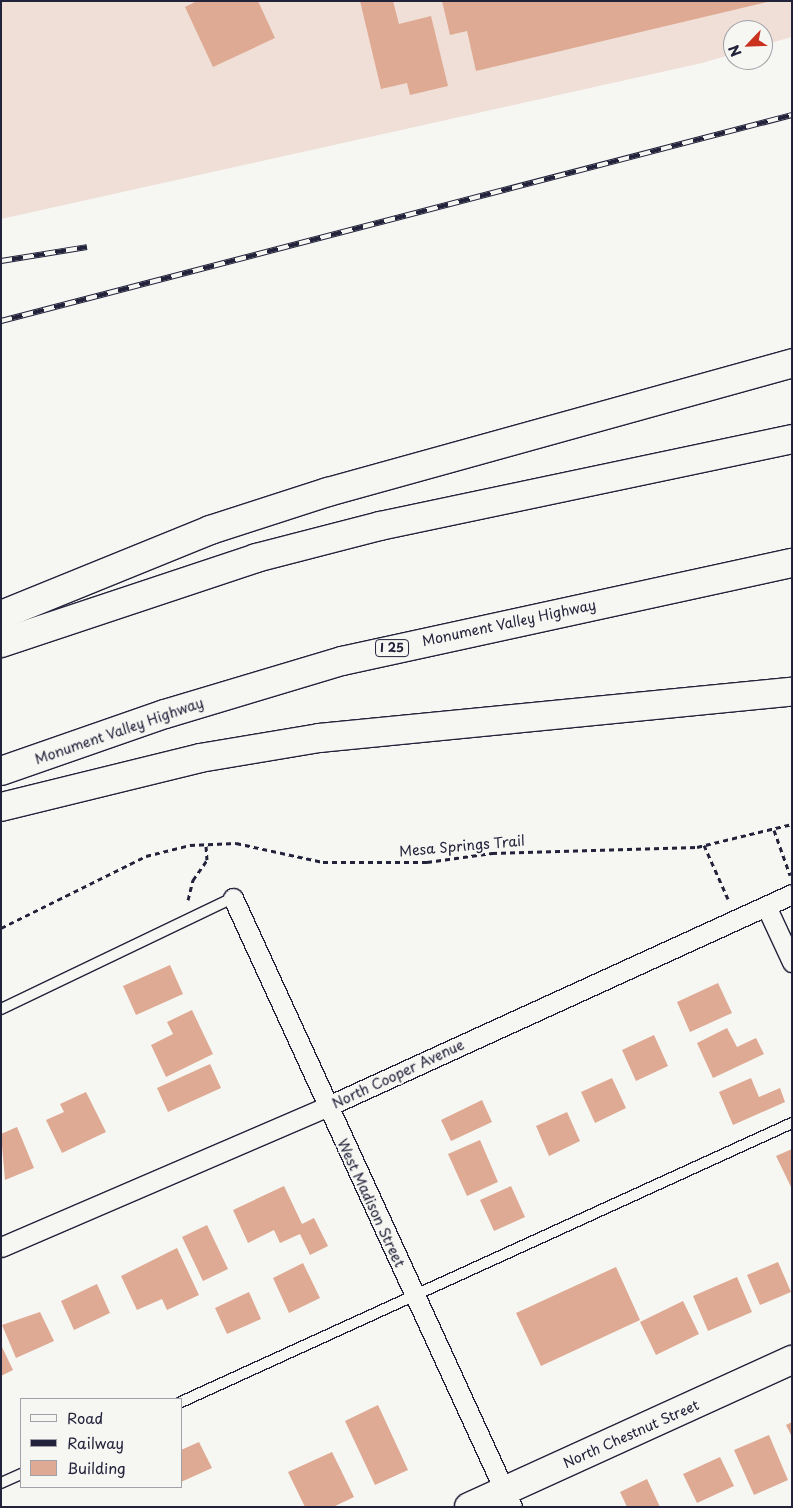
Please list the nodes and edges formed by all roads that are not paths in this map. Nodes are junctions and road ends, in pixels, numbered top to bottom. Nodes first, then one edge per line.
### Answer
1 (792, 363) edge
2 (792, 439) edge
3 (792, 563) edge
4 (1, 615) edge
5 (1, 643) edge
6 (792, 692) edge
7 (1, 771) edge
8 (1, 807) edge
9 (792, 894) edge
10 (233, 898) joint
11 (766, 906) junction
12 (792, 962) edge
13 (1, 1010) edge
14 (326, 1107) junction
15 (792, 1123) edge
16 (1, 1247) edge
17 (415, 1298) junction
18 (792, 1360) edge
19 (182, 1402) edge
20 (20, 1474) edge
21 (1, 1483) edge
22 (508, 1499) edge
23 (469, 1507) edge

1 - 4 main road
2 - 5 main road
3 - 7 main road, Monument Valley Highway / I 25
6 - 8 main road
9 - 11 street, North Cooper Avenue
10 - 13 lane
10 - 14 street, West Madison Street
11 - 12 street
11 - 14 street, North Cooper Avenue
14 - 16 street, North Cooper Avenue
14 - 17 street, West Madison Street
15 - 17 lane
17 - 19 lane
17 - 22 street, West Madison Street
18 - 22 main road, North Chestnut Street
20 - 21 lane
22 - 23 main road, North Chestnut Street

